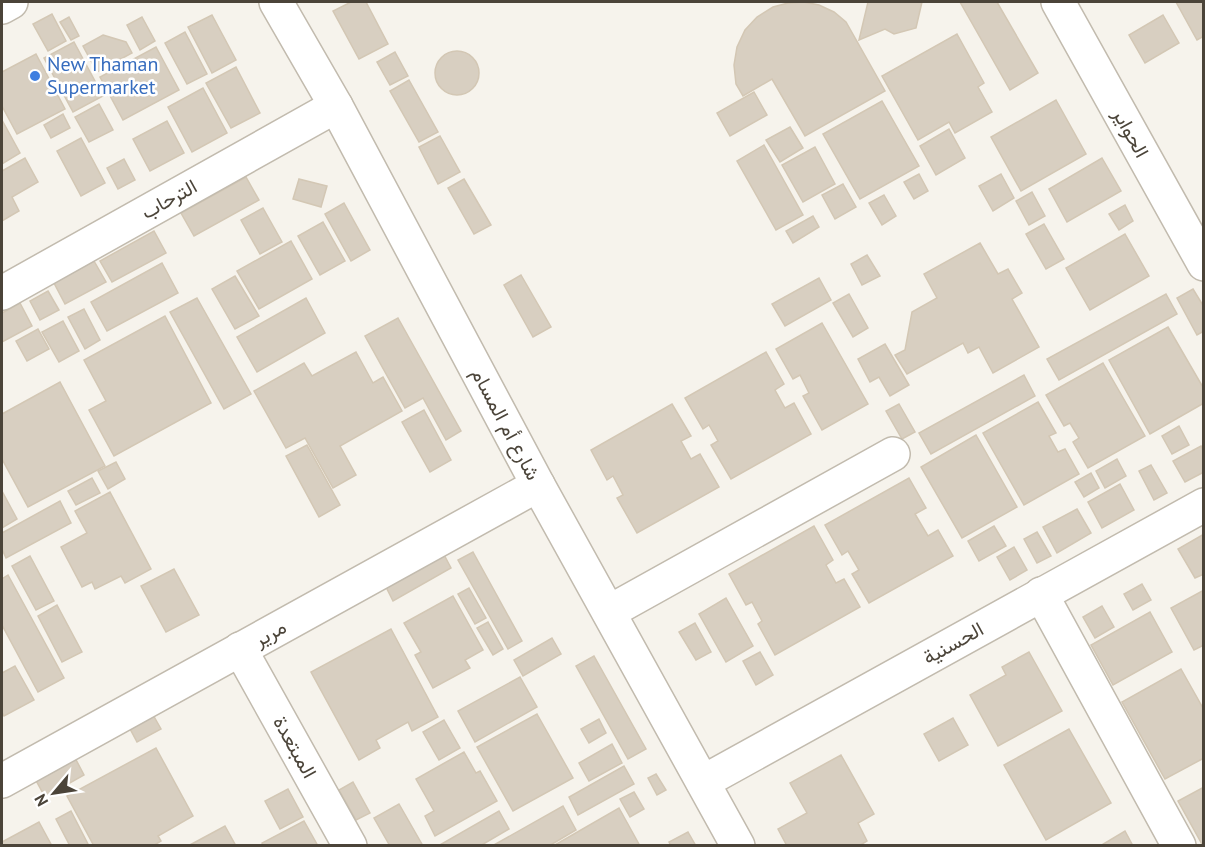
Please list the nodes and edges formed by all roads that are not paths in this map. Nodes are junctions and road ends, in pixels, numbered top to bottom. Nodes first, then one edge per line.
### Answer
1 (11, 2) edge
2 (276, 2) edge
3 (1058, 2) edge
4 (2, 7) edge
5 (336, 106) junction
6 (1203, 264) edge
7 (2, 293) edge
8 (893, 454) dead end
9 (538, 485) junction
10 (1203, 505) edge
11 (1041, 594) junction
12 (609, 612) junction
13 (240, 649) junction
14 (2, 781) edge
15 (703, 782) junction
16 (350, 846) edge
17 (738, 846) edge
18 (1179, 846) edge

1 - 4 street
2 - 5 street, شارع أم المسام
3 - 6 street, الحواير
5 - 7 street, الترحاب
5 - 9 street, شارع أم المسام
8 - 12 street
9 - 12 street, شارع أم المسام
9 - 13 street, مرير
10 - 11 street, الحسنية
11 - 15 street, الحسنية
11 - 18 street
12 - 15 street, شارع أم المسام
13 - 14 street, مرير
13 - 16 street, المبتعدة
15 - 17 street, شارع أم المسام

